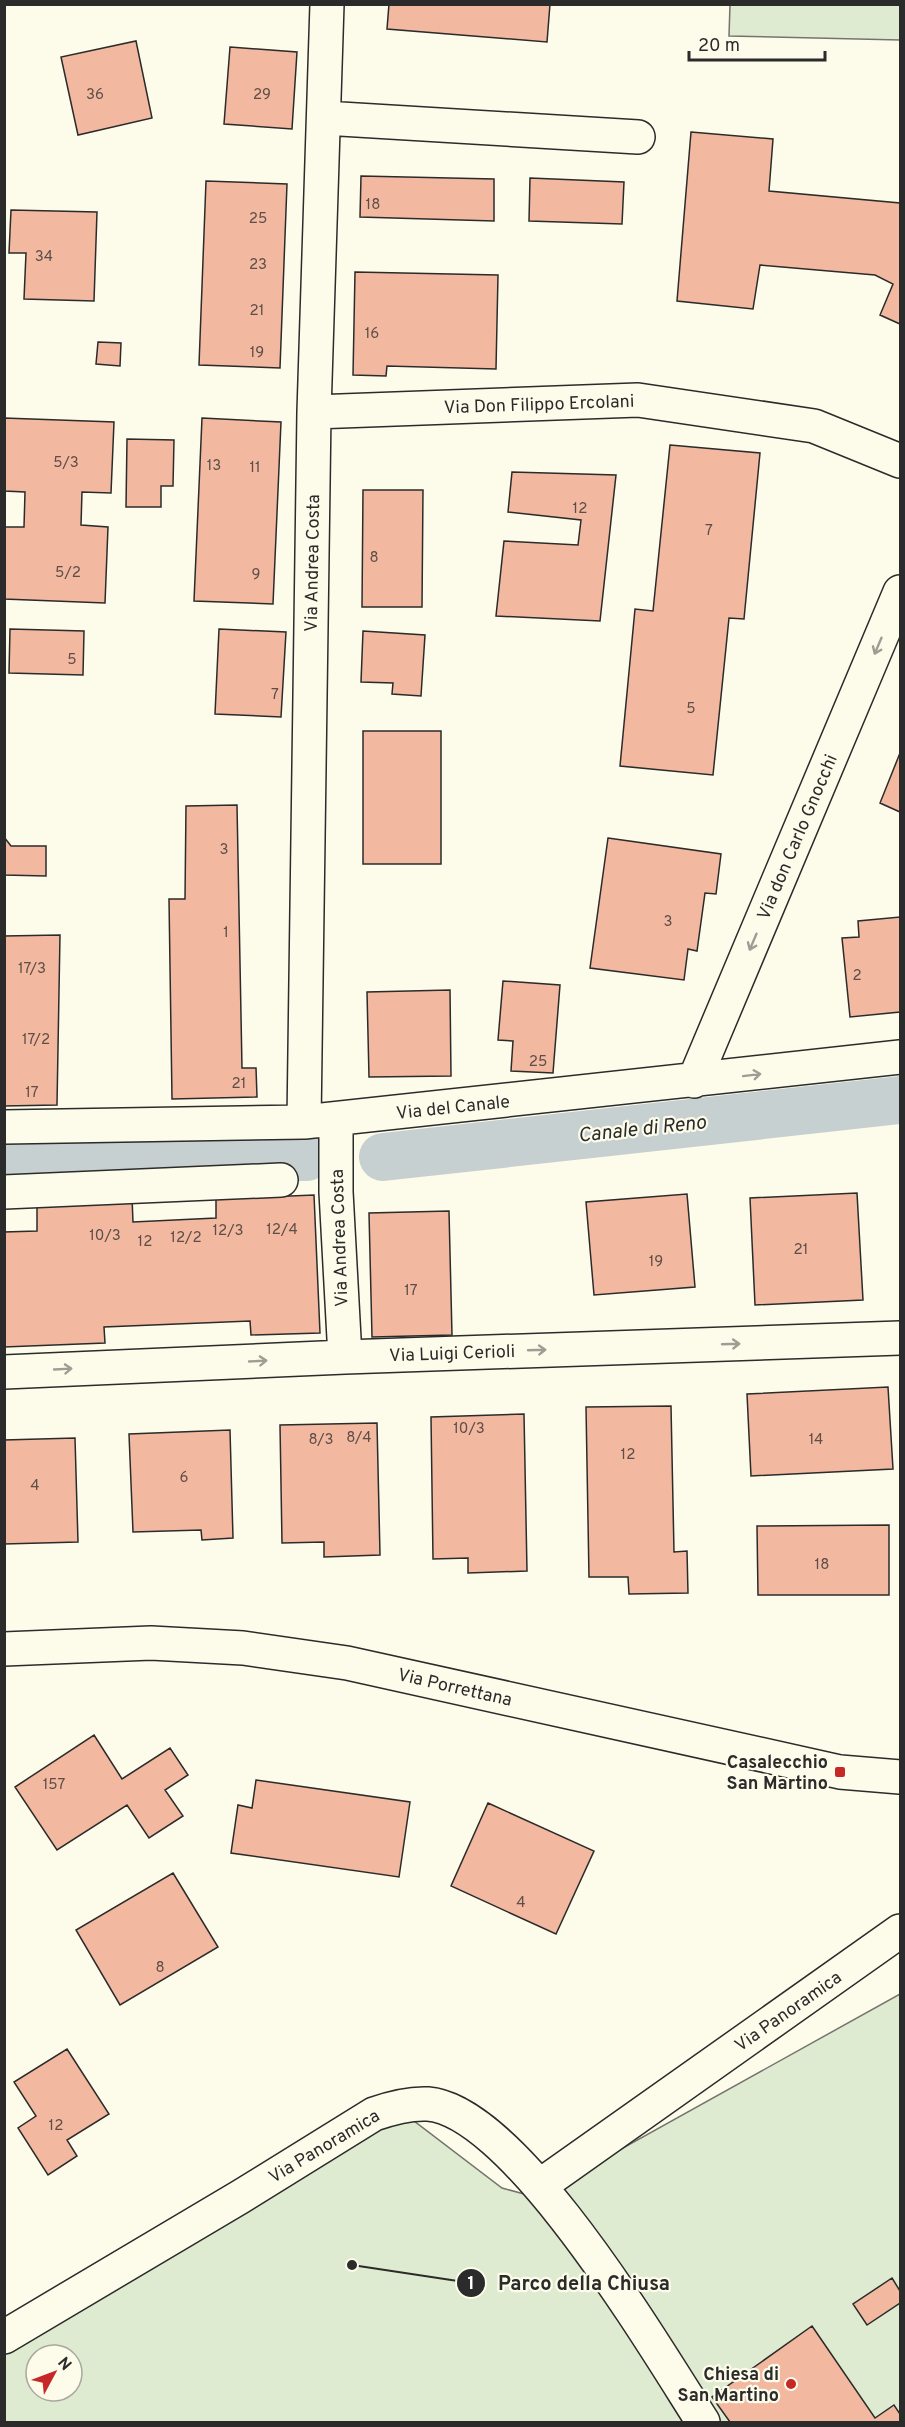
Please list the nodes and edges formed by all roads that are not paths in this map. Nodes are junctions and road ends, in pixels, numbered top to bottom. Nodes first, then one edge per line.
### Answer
1 (327, 4) edge
2 (324, 118) junction
3 (638, 137) dead end
4 (314, 412) junction
5 (900, 461) edge
6 (900, 592) edge
7 (900, 1058) edge
8 (694, 1081) junction
9 (336, 1120) junction
10 (304, 1122) junction
11 (4, 1127) edge
12 (281, 1180) dead end
13 (4, 1192) edge
14 (900, 1338) edge
15 (345, 1357) junction
16 (4, 1372) edge
17 (4, 1649) edge
18 (900, 1777) edge
19 (900, 1931) edge
20 (541, 2185) junction
21 (4, 2337) edge
22 (703, 2422) edge

1 - 2 street, Via Andrea Costa
2 - 3 street
2 - 4 street, Via Andrea Costa
4 - 5 street, Via Don Filippo Ercolani
4 - 10 street, Via Andrea Costa
6 -> 8 street, Via don Carlo Gnocchi
8 -> 7 street, Via del Canale
8 - 9 street, Via del Canale
9 - 10 street, Via del Canale
9 - 15 street, Via Andrea Costa
10 - 11 street, Via del Canale
12 - 13 street
15 -> 14 street, Via Luigi Cerioli
16 -> 15 street, Via Luigi Cerioli
17 - 18 street, Via Porrettana
19 - 20 street, Via Panoramica
20 - 21 street, Via Panoramica
20 - 22 street

